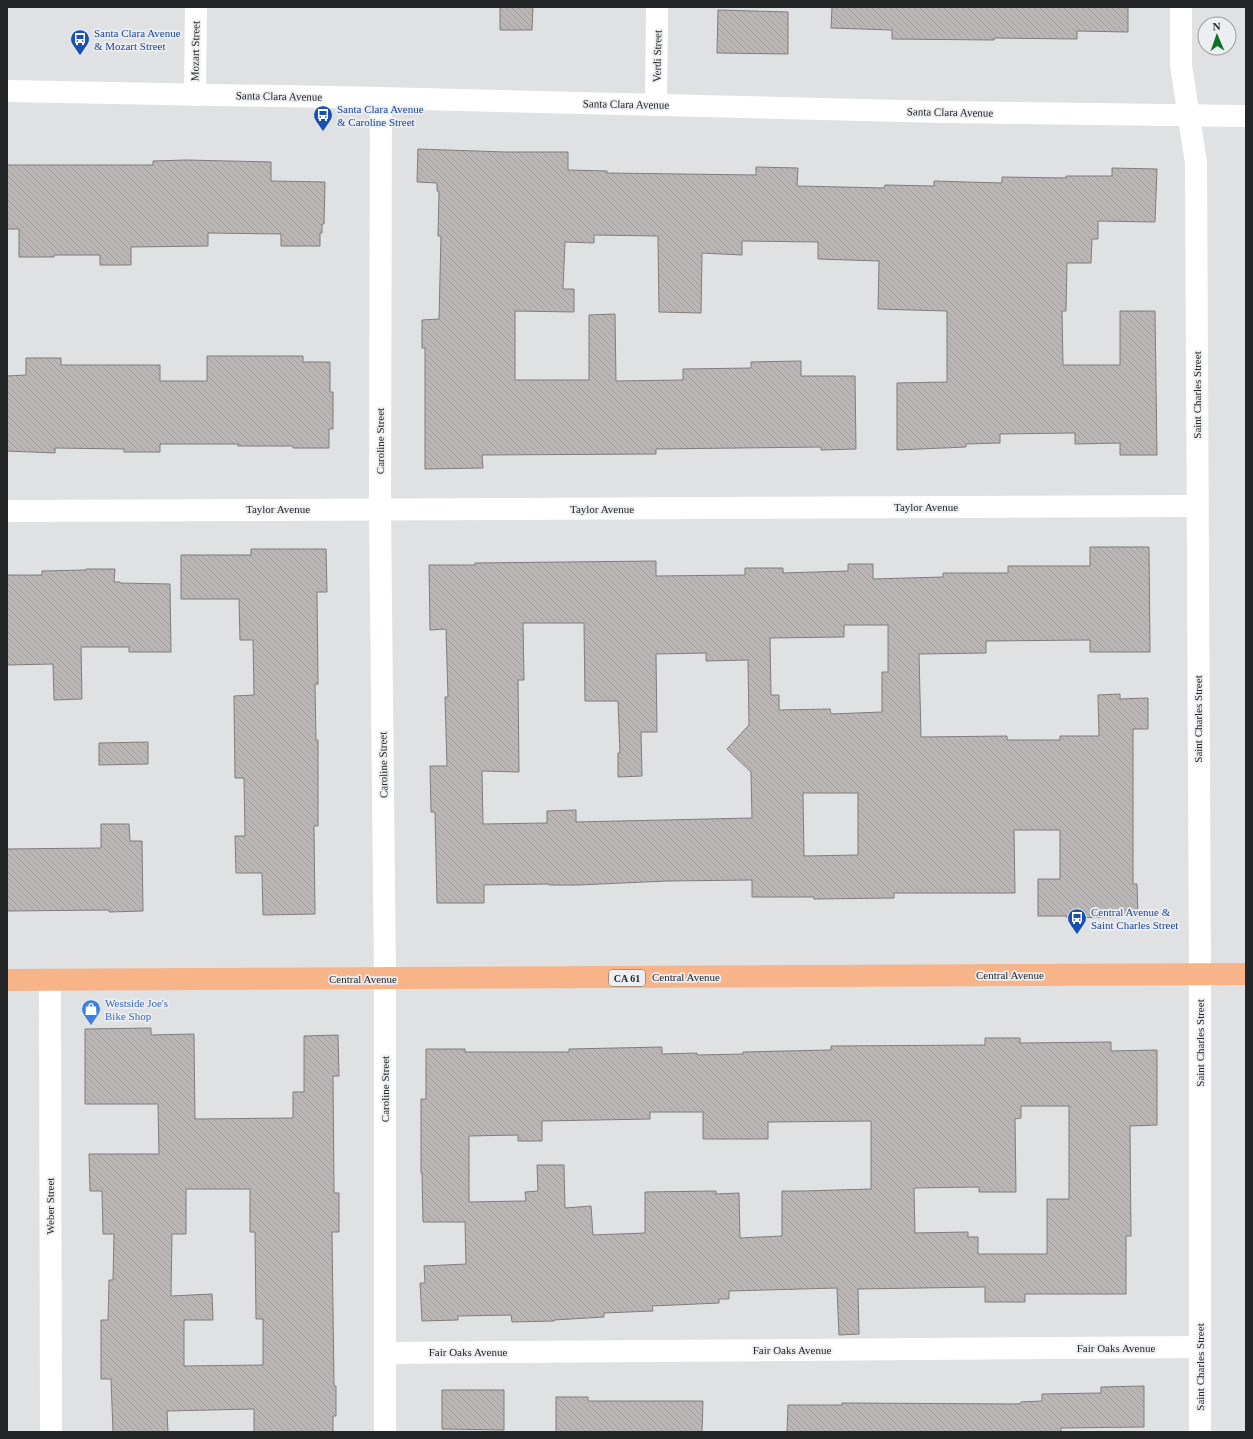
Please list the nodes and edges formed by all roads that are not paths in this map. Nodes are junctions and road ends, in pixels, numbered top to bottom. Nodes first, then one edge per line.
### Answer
1 (196, 7) edge
2 (657, 7) edge
3 (1181, 7) edge
4 (7, 91) edge
5 (195, 95) junction
6 (381, 98) junction
7 (656, 105) junction
8 (1189, 116) junction
9 (1246, 116) edge
10 (1197, 506) junction
11 (380, 509) junction
12 (7, 511) edge
13 (1200, 974) junction
14 (1246, 974) edge
15 (385, 979) junction
16 (7, 980) edge
17 (50, 980) junction
18 (1200, 1347) junction
19 (385, 1353) junction
20 (51, 1432) edge
21 (385, 1432) edge
22 (1200, 1432) edge

1 - 5 street, Mozart Street
2 - 7 street, Verdi Street
3 - 8 street, Saint Charles Street
4 - 5 street, Santa Clara Avenue
5 - 6 street, Santa Clara Avenue
6 - 7 street, Santa Clara Avenue
6 - 11 street, Caroline Street
7 - 8 street, Santa Clara Avenue
8 - 9 street, Santa Clara Avenue
8 - 10 street, Saint Charles Street
10 - 11 street, Taylor Avenue
10 - 13 street, Saint Charles Street
11 - 12 street, Taylor Avenue
11 - 15 street, Caroline Street
13 - 14 main road, Central Avenue / CA 61
13 - 15 main road, Central Avenue / CA 61
13 - 18 street, Saint Charles Street
15 - 17 main road, Central Avenue / CA 61
15 - 19 street, Caroline Street
16 - 17 main road, Central Avenue / CA 61
17 - 20 street, Weber Street
18 - 19 street, Fair Oaks Avenue
18 - 22 street, Saint Charles Street
19 - 21 street, Caroline Street

